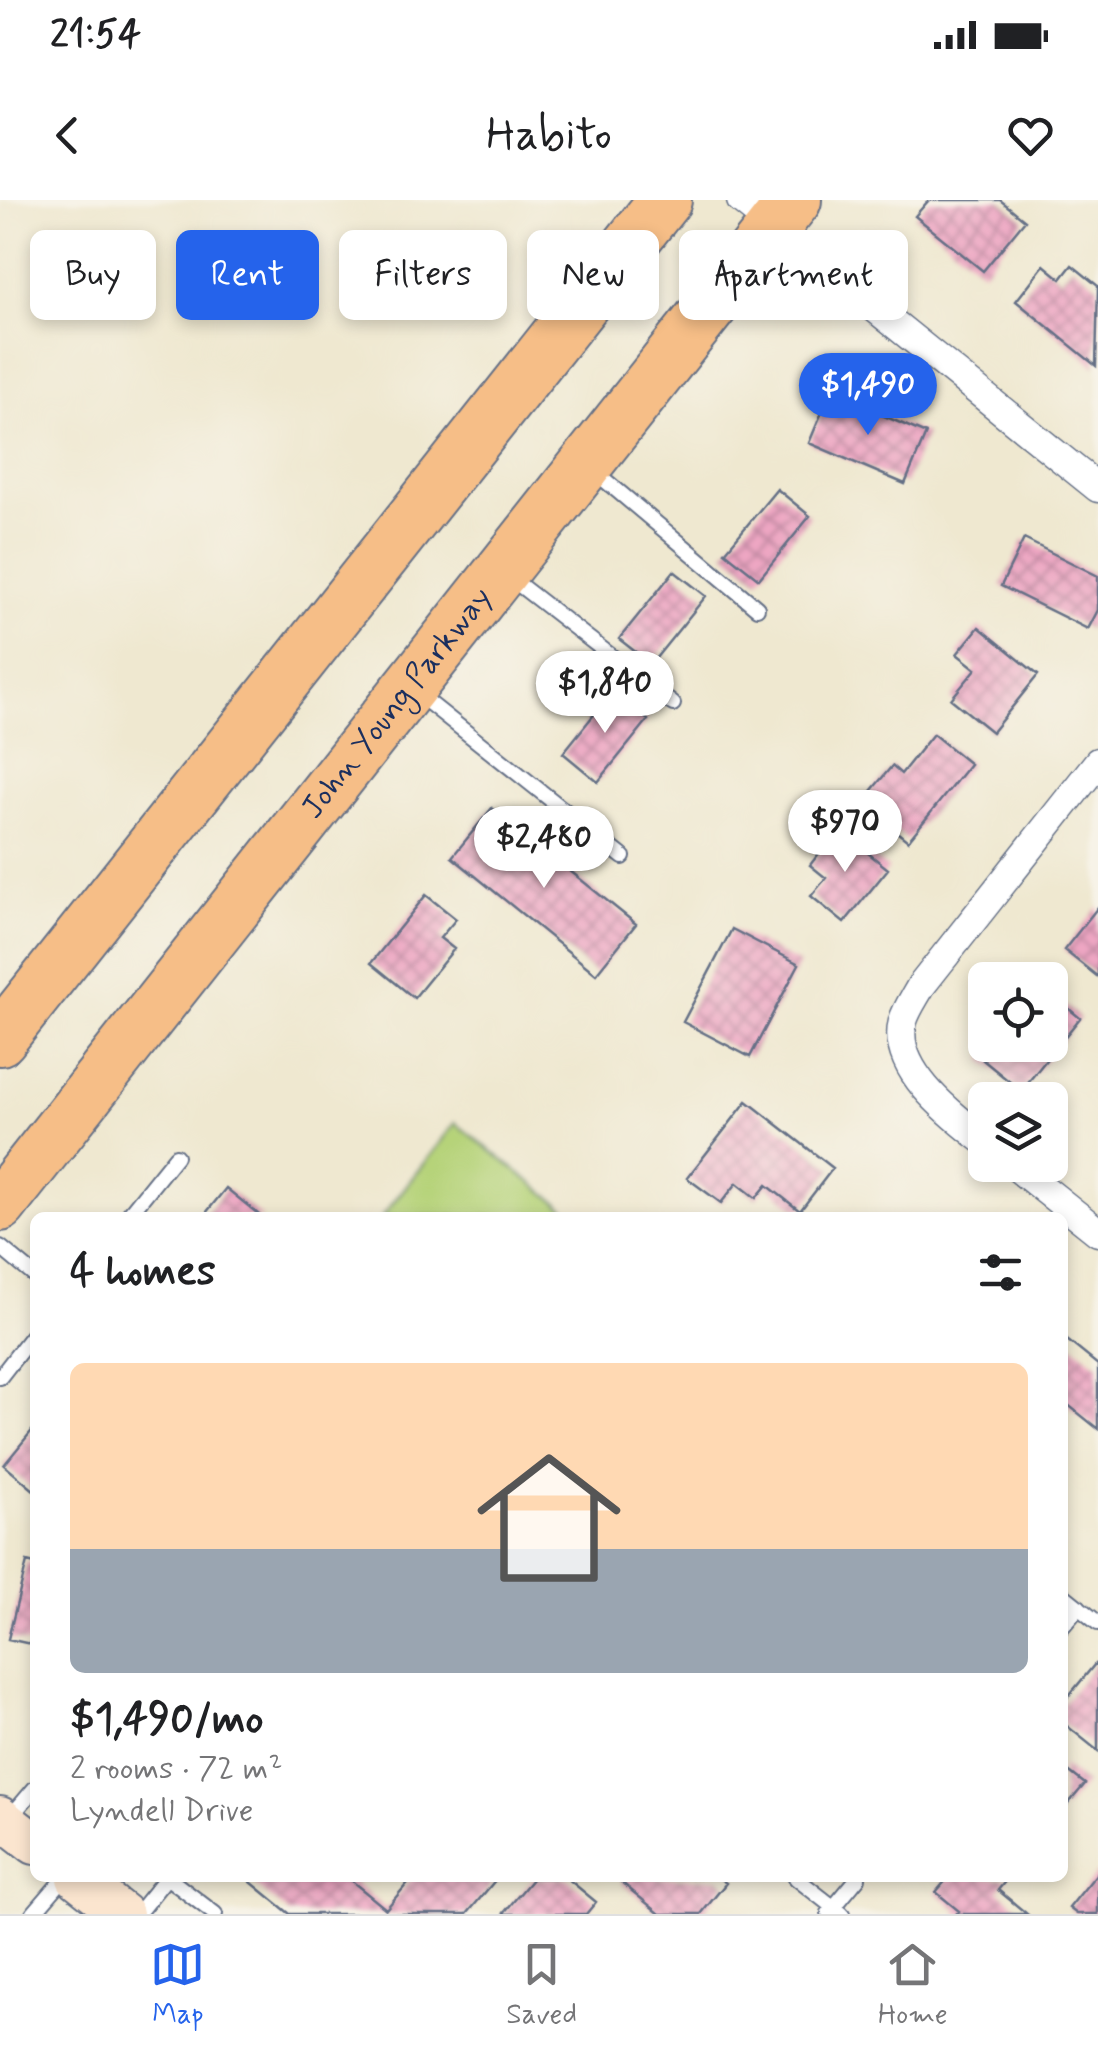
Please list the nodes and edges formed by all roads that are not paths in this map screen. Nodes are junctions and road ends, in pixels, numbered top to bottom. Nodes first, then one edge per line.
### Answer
1 (665, 200) edge
2 (770, 209) edge
3 (586, 464) junction
4 (1098, 488) edge
5 (501, 571) junction
6 (757, 608) dead end
7 (409, 688) junction
8 (673, 704) dead end
9 (1098, 762) edge
10 (623, 856) dead end
11 (0, 1039) edge
12 (968, 1127) edge
13 (176, 1156) dead end
14 (1035, 1182) edge
15 (0, 1205) edge
16 (131, 1212) edge
17 (1098, 1232) edge
18 (0, 1247) edge
19 (30, 1272) edge
20 (30, 1338) edge
21 (0, 1376) edge
22 (1068, 1599) edge
23 (1079, 1607) junction
24 (1068, 1620) edge
25 (1098, 1623) edge
26 (30, 1798) edge
27 (14, 1828) edge
28 (61, 1882) edge
29 (82, 1882) edge
30 (164, 1882) edge
31 (172, 1882) edge
32 (801, 1882) edge
33 (855, 1882) edge
34 (835, 1912) edge
35 (33, 1914) edge
36 (123, 1914) edge
37 (137, 1914) edge
38 (215, 1914) edge

1 - 11 highway
2 - 3 highway, John Young Parkway
2 - 4 street
3 - 5 highway, John Young Parkway
3 - 6 lane
5 - 7 highway, John Young Parkway
5 - 8 lane
7 - 10 lane
7 - 15 highway, John Young Parkway
9 - 12 street
13 - 16 lane
14 - 17 street
18 - 19 lane
20 - 21 lane
22 - 23 lane
23 - 24 lane
23 - 25 lane
26 - 27 lane
28 - 35 lane
29 - 36 street
30 - 37 lane
31 - 38 lane
32 - 34 lane
33 - 34 lane

